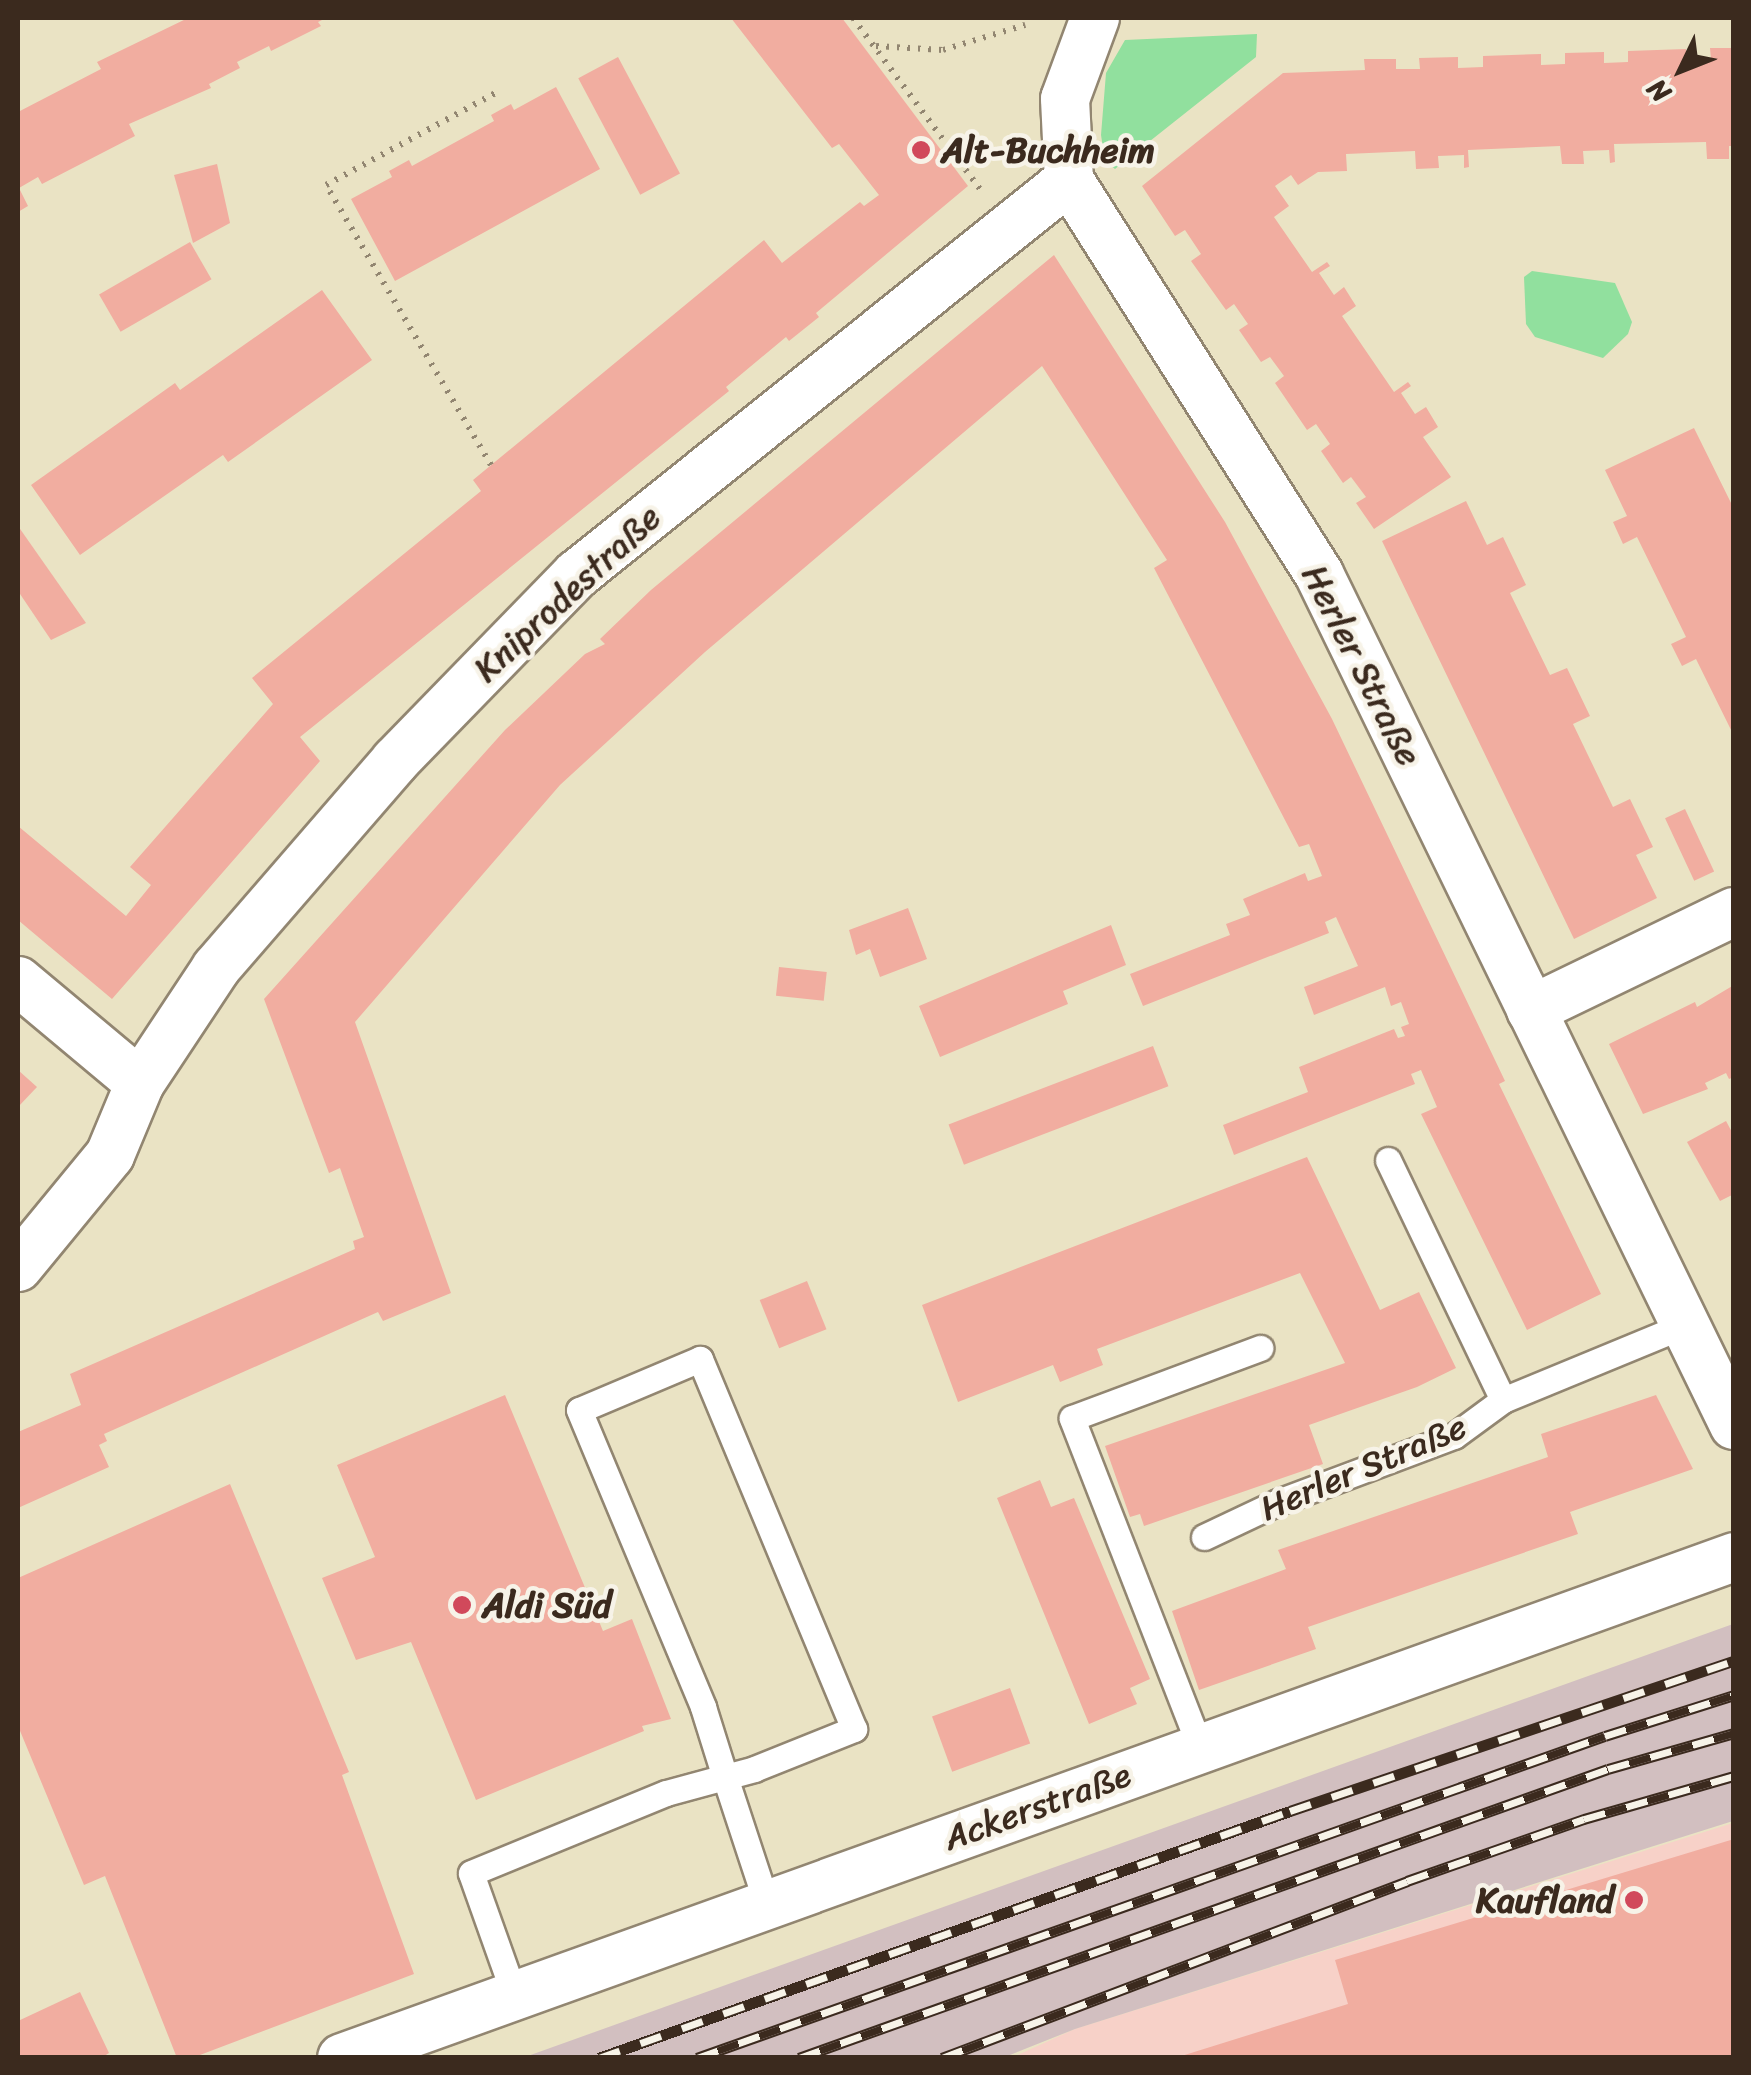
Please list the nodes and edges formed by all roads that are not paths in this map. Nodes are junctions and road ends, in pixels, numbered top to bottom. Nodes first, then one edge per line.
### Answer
1 (1095, 18) edge
2 (1069, 180) junction
3 (1734, 912) edge
4 (18, 981) edge
5 (1531, 1010) junction
6 (140, 1083) junction
7 (1388, 1160) dead end
8 (18, 1267) edge
9 (1685, 1325) junction
10 (1260, 1348) dead end
11 (1503, 1400) junction
12 (1734, 1426) edge
13 (1204, 1537) dead end
14 (1734, 1557) edge
15 (1200, 1748) junction
16 (726, 1777) junction
17 (766, 1902) junction
18 (514, 1994) junction
19 (342, 2058) edge

1 - 2 street, Herler Straße
2 - 5 street, Herler Straße
2 - 6 street, Kniprodestraße
3 - 5 street
4 - 6 street
5 - 9 street, Herler Straße
6 - 8 street, Kniprodestraße
7 - 11 lane
9 - 11 lane, Herler Straße
9 - 12 street, Herler Straße
10 - 15 lane
11 - 13 lane, Herler Straße
14 - 15 street, Ackerstraße
15 - 17 street, Ackerstraße
16 - 16 lane
16 - 17 lane
16 - 18 lane
17 - 18 street, Ackerstraße
18 - 19 street, Ackerstraße

